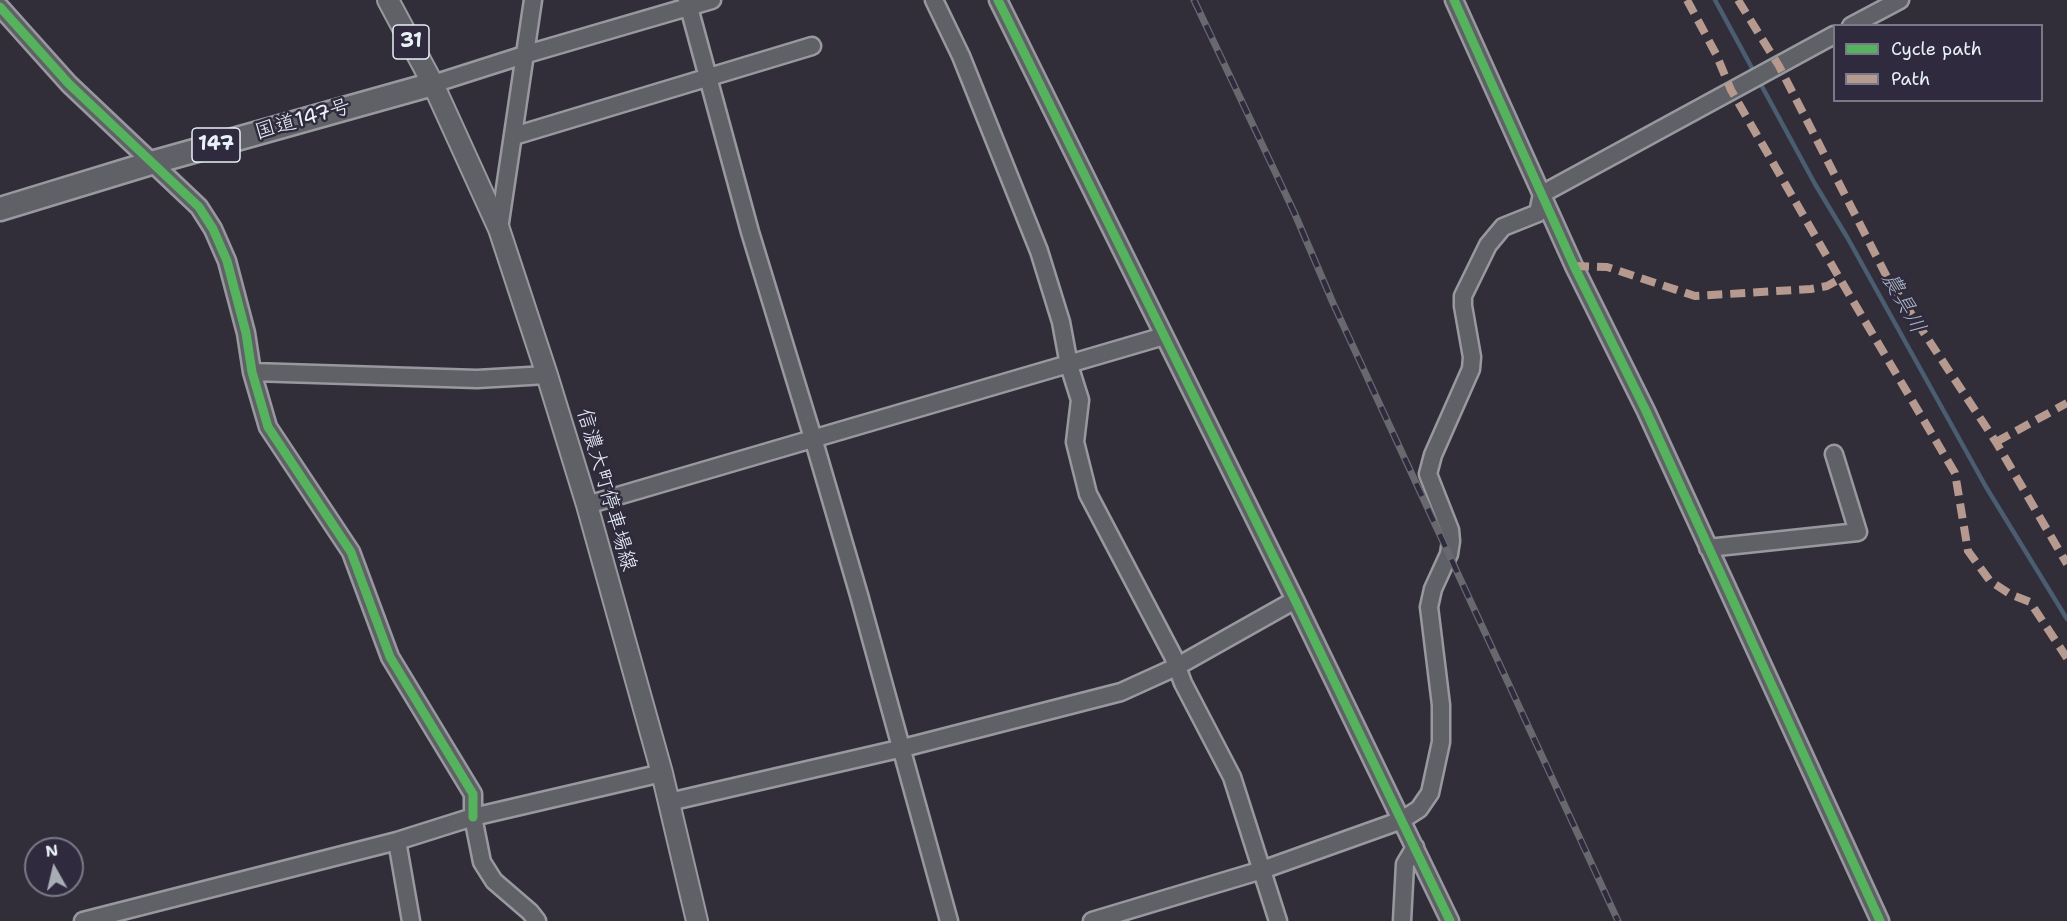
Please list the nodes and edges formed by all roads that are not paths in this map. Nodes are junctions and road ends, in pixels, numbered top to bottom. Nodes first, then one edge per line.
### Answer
1 (388, 0) edge
2 (533, 0) edge
3 (712, 0) edge
4 (934, 0) edge
5 (998, 0) edge
6 (1454, 0) edge
7 (1900, 0) edge
8 (688, 4) edge
9 (0, 7) edge
10 (1855, 24) edge
11 (1833, 36) edge
12 (812, 46) dead end
13 (527, 54) junction
14 (707, 78) junction
15 (433, 84) junction
16 (514, 136) junction
17 (151, 163) junction
18 (1542, 194) junction
19 (0, 209) edge
20 (499, 229) junction
21 (1164, 336) junction
22 (1069, 365) junction
23 (252, 372) junction
24 (547, 375) junction
25 (813, 438) junction
26 (1834, 454) dead end
27 (587, 505) junction
28 (1708, 548) junction
29 (1295, 600) junction
30 (1176, 667) junction
31 (903, 748) junction
32 (662, 772) junction
33 (669, 802) junction
34 (473, 818) junction
35 (1402, 820) junction
36 (397, 841) junction
37 (1415, 847) junction
38 (1262, 870) junction
39 (83, 921) edge
40 (411, 921) edge
41 (537, 921) edge
42 (697, 921) edge
43 (949, 921) edge
44 (1092, 921) edge
45 (1278, 921) edge
46 (1402, 921) edge
47 (1450, 921) edge
48 (1880, 921) edge

1 - 15 main road, 31
2 - 13 street
3 - 8 street
4 - 22 street
5 - 21 street
6 - 18 street
7 - 10 street
8 - 13 street
8 - 14 street
9 - 17 street
11 - 18 street
12 - 14 street
13 - 15 street
13 - 16 street
14 - 16 street
14 - 25 street
15 - 17 highway, 国道147号 / 147
15 - 20 main road, 信濃大町停車場線
16 - 20 street
17 - 19 highway, 国道147号 / 147
17 - 23 street
18 - 28 street
18 - 35 street
20 - 24 main road, 信濃大町停車場線
21 - 22 street
21 - 29 street
22 - 25 street
22 - 30 street
23 - 24 street
23 - 34 street
24 - 27 main road, 信濃大町停車場線
25 - 27 street
25 - 31 street
26 - 28 street
27 - 32 main road, 信濃大町停車場線
28 - 48 street
29 - 30 street
29 - 35 street
30 - 31 street
30 - 38 street
31 - 33 street
31 - 43 street
32 - 33 main road, 信濃大町停車場線
32 - 34 street
33 - 42 main road, 信濃大町停車場線
34 - 36 street
34 - 41 street
35 - 37 street
35 - 38 street
36 - 39 street
36 - 40 street
37 - 46 street
37 - 47 street
38 - 44 street
38 - 45 street

